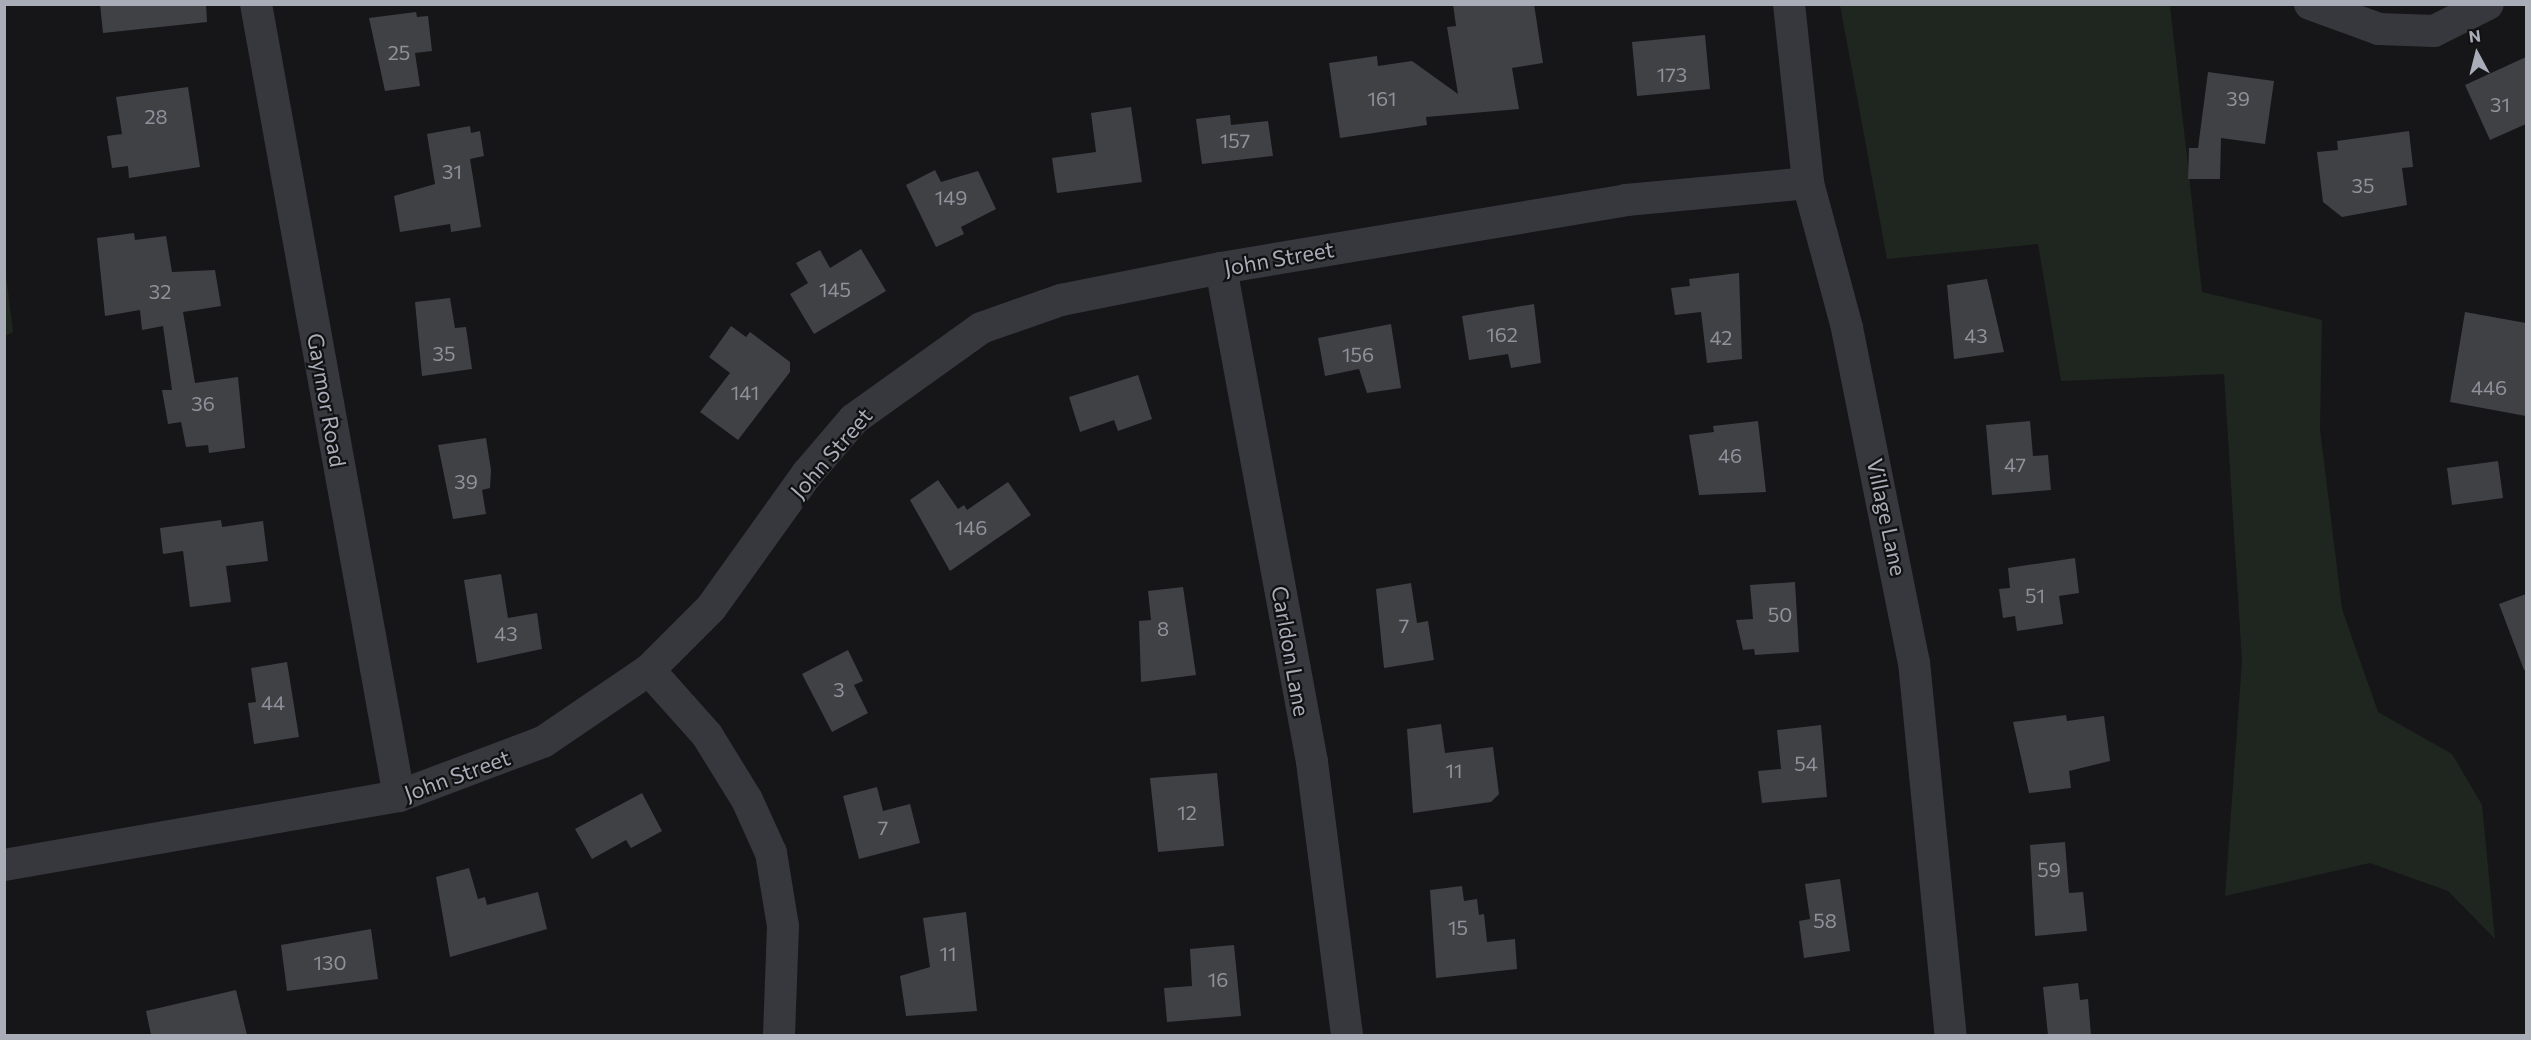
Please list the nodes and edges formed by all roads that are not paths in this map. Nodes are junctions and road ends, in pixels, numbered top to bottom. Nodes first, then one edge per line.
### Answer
1 (256, 4) edge
2 (1789, 4) edge
3 (2310, 4) edge
4 (2488, 4) edge
5 (1808, 183) junction
6 (1221, 268) junction
7 (649, 670) junction
8 (399, 796) junction
9 (4, 865) edge
10 (779, 1035) edge
11 (1347, 1035) edge
12 (1951, 1035) edge

1 - 8 street, Gaymor Road
2 - 5 street, Village Lane
3 - 4 street
5 - 6 street, John Street
5 - 12 street, Village Lane
6 - 7 street, John Street
6 - 11 street, Carldon Lane
7 - 8 street, John Street
7 - 10 street
8 - 9 street, John Street

